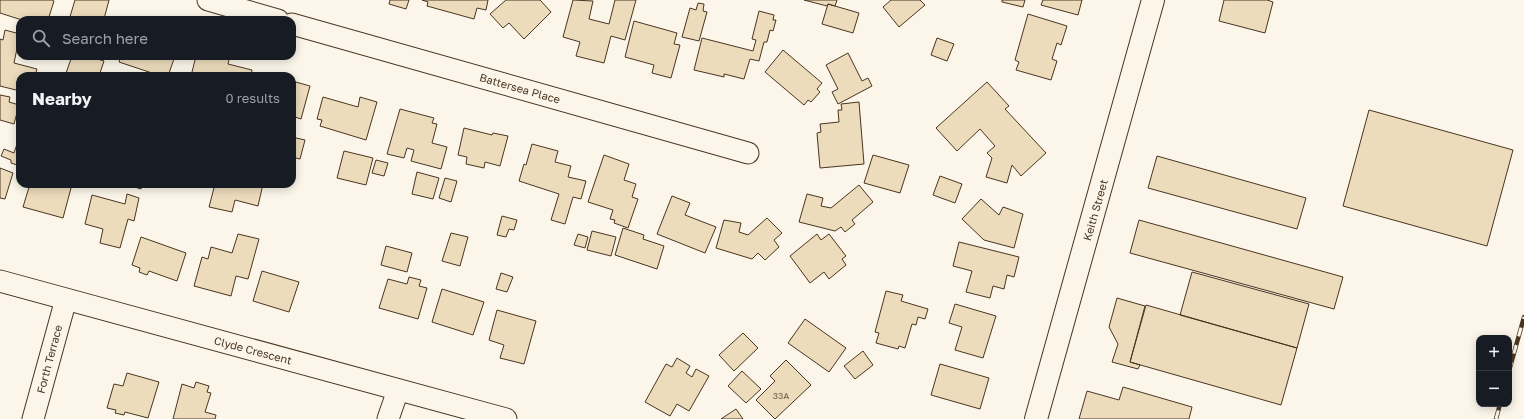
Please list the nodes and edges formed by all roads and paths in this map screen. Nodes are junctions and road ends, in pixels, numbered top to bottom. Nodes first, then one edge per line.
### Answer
1 (208, 0) edge
2 (1153, 0) edge
3 (264, 16) edge
4 (296, 25) edge
5 (748, 153) dead end
6 (0, 281) edge
7 (66, 299) junction
8 (398, 390) junction
9 (33, 419) edge
10 (388, 419) edge
11 (506, 419) edge
12 (1036, 419) edge

1 - 3 street
2 - 12 street, Keith Street
4 - 5 street, Battersea Place
6 - 7 street, Clyde Crescent
7 - 8 street, Clyde Crescent
7 - 9 street, Forth Terrace
8 - 10 street
8 - 11 street, Clyde Crescent

